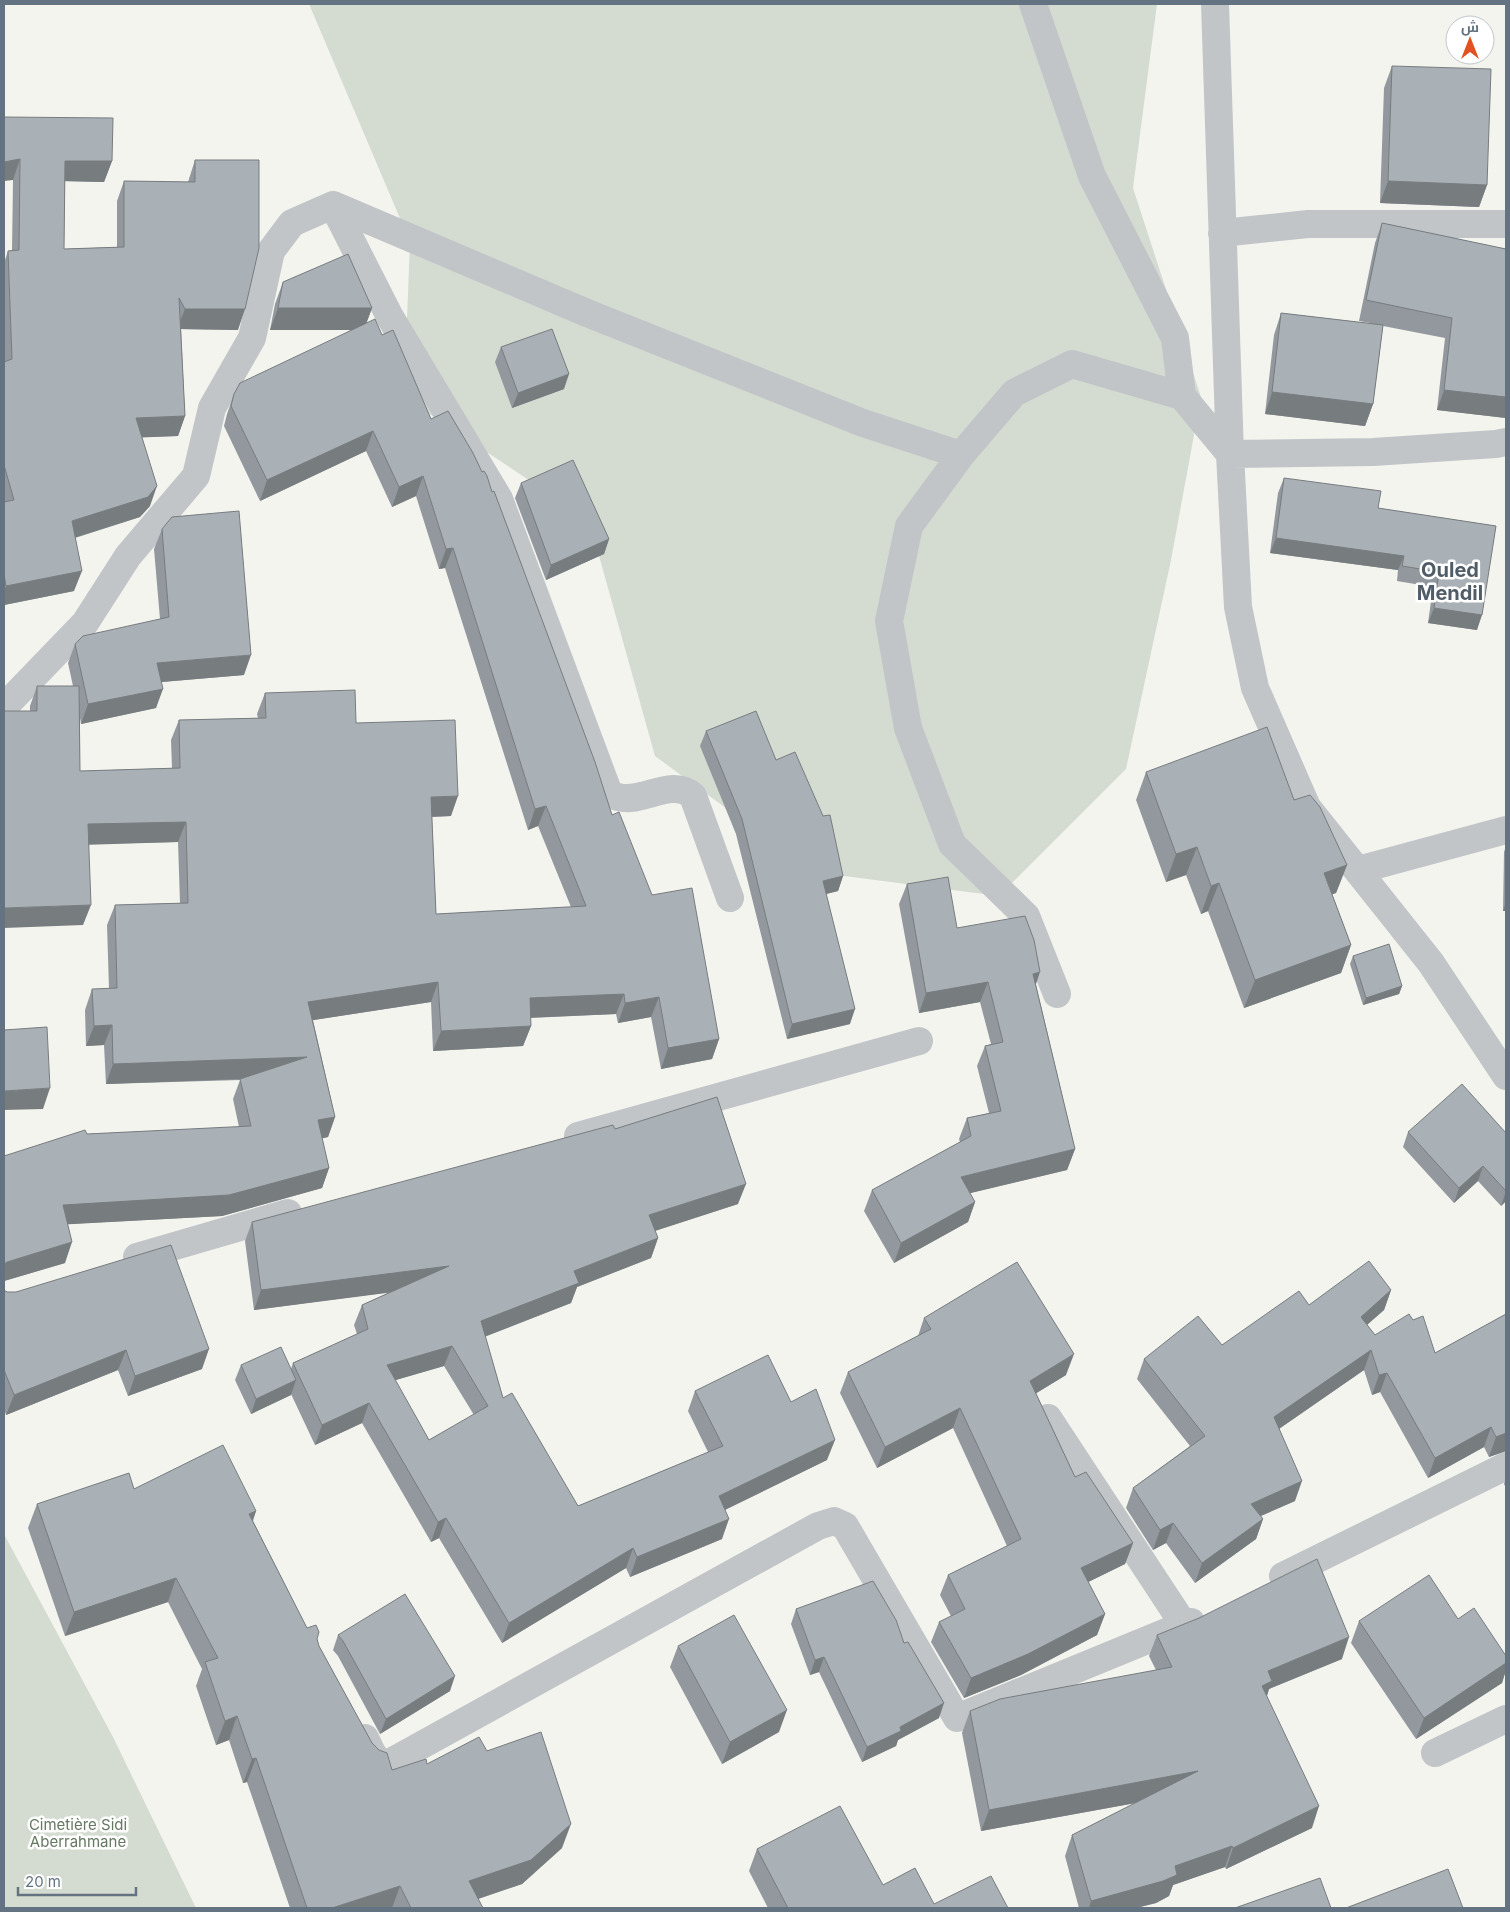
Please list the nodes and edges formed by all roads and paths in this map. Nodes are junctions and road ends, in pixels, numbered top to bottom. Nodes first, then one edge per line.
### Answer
1 (1033, 4) edge
2 (1215, 4) edge
3 (333, 205) junction
4 (1506, 224) edge
5 (1222, 233) junction
6 (1182, 396) junction
7 (1506, 442) edge
8 (1230, 454) junction
9 (961, 455) junction
10 (4, 707) edge
11 (1506, 830) edge
12 (1358, 870) junction
13 (730, 898) dead end
14 (1057, 994) dead end
15 (919, 1041) dead end
16 (1506, 1076) edge
17 (553, 1143) edge
18 (312, 1207) edge
19 (115, 1263) edge
20 (1048, 1418) edge
21 (1506, 1466) edge
22 (1264, 1586) edge
23 (1211, 1612) edge
24 (1184, 1626) junction
25 (355, 1719) edge
26 (1506, 1720) edge
27 (1434, 1753) dead end

1 - 6 street
2 - 5 street
3 - 9 street
3 - 10 street
3 - 13 street
4 - 5 street
5 - 8 street
6 - 8 street
6 - 9 street
7 - 8 street
8 - 12 street
9 - 14 street
11 - 12 street
12 - 16 street
15 - 17 street
18 - 19 street
20 - 24 street
21 - 22 street
23 - 24 street
24 - 25 street
26 - 27 street

